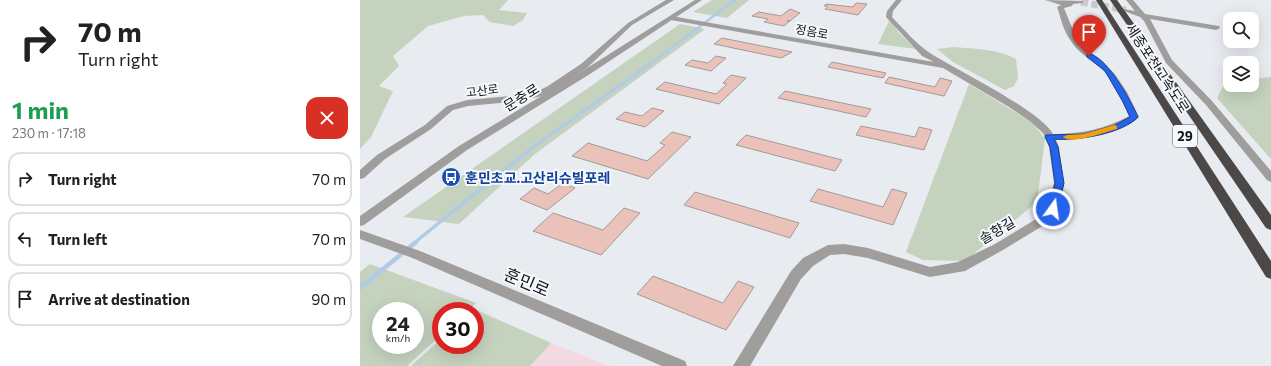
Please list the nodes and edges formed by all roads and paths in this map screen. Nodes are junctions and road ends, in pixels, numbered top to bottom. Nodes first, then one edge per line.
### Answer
1 (671, 0) edge
2 (699, 0) edge
3 (899, 0) edge
4 (1048, 0) edge
5 (1099, 0) edge
6 (1113, 0) edge
7 (1128, 0) tunnel mouth
8 (1064, 2) junction
9 (1081, 2) dead end
10 (1126, 10) tunnel mouth
11 (1141, 15) junction
12 (671, 18) junction
13 (1216, 28) dead end
14 (948, 68) junction
15 (1049, 137) junction
16 (360, 176) edge
17 (1271, 178) edge
18 (360, 222) edge
19 (1271, 225) edge
20 (360, 234) edge
21 (1271, 273) edge
22 (679, 366) edge
23 (741, 366) edge

1 - 16 street, 고산로
2 - 12 street, 문충로
3 - 14 street, 솔향길
4 - 8 street
5 - 21 highway, 세종포천고속도로 / 29
6 - 19 highway, 세종포천고속도로 / 29
7 - 11 street
8 - 9 street
8 - 15 street
10 - 11 street
11 - 13 street
11 - 17 street
12 - 14 street, 정음로
12 - 18 street, 문충로
14 - 15 street, 솔향길
15 - 23 street, 솔향길
20 - 22 street, 훈민로

